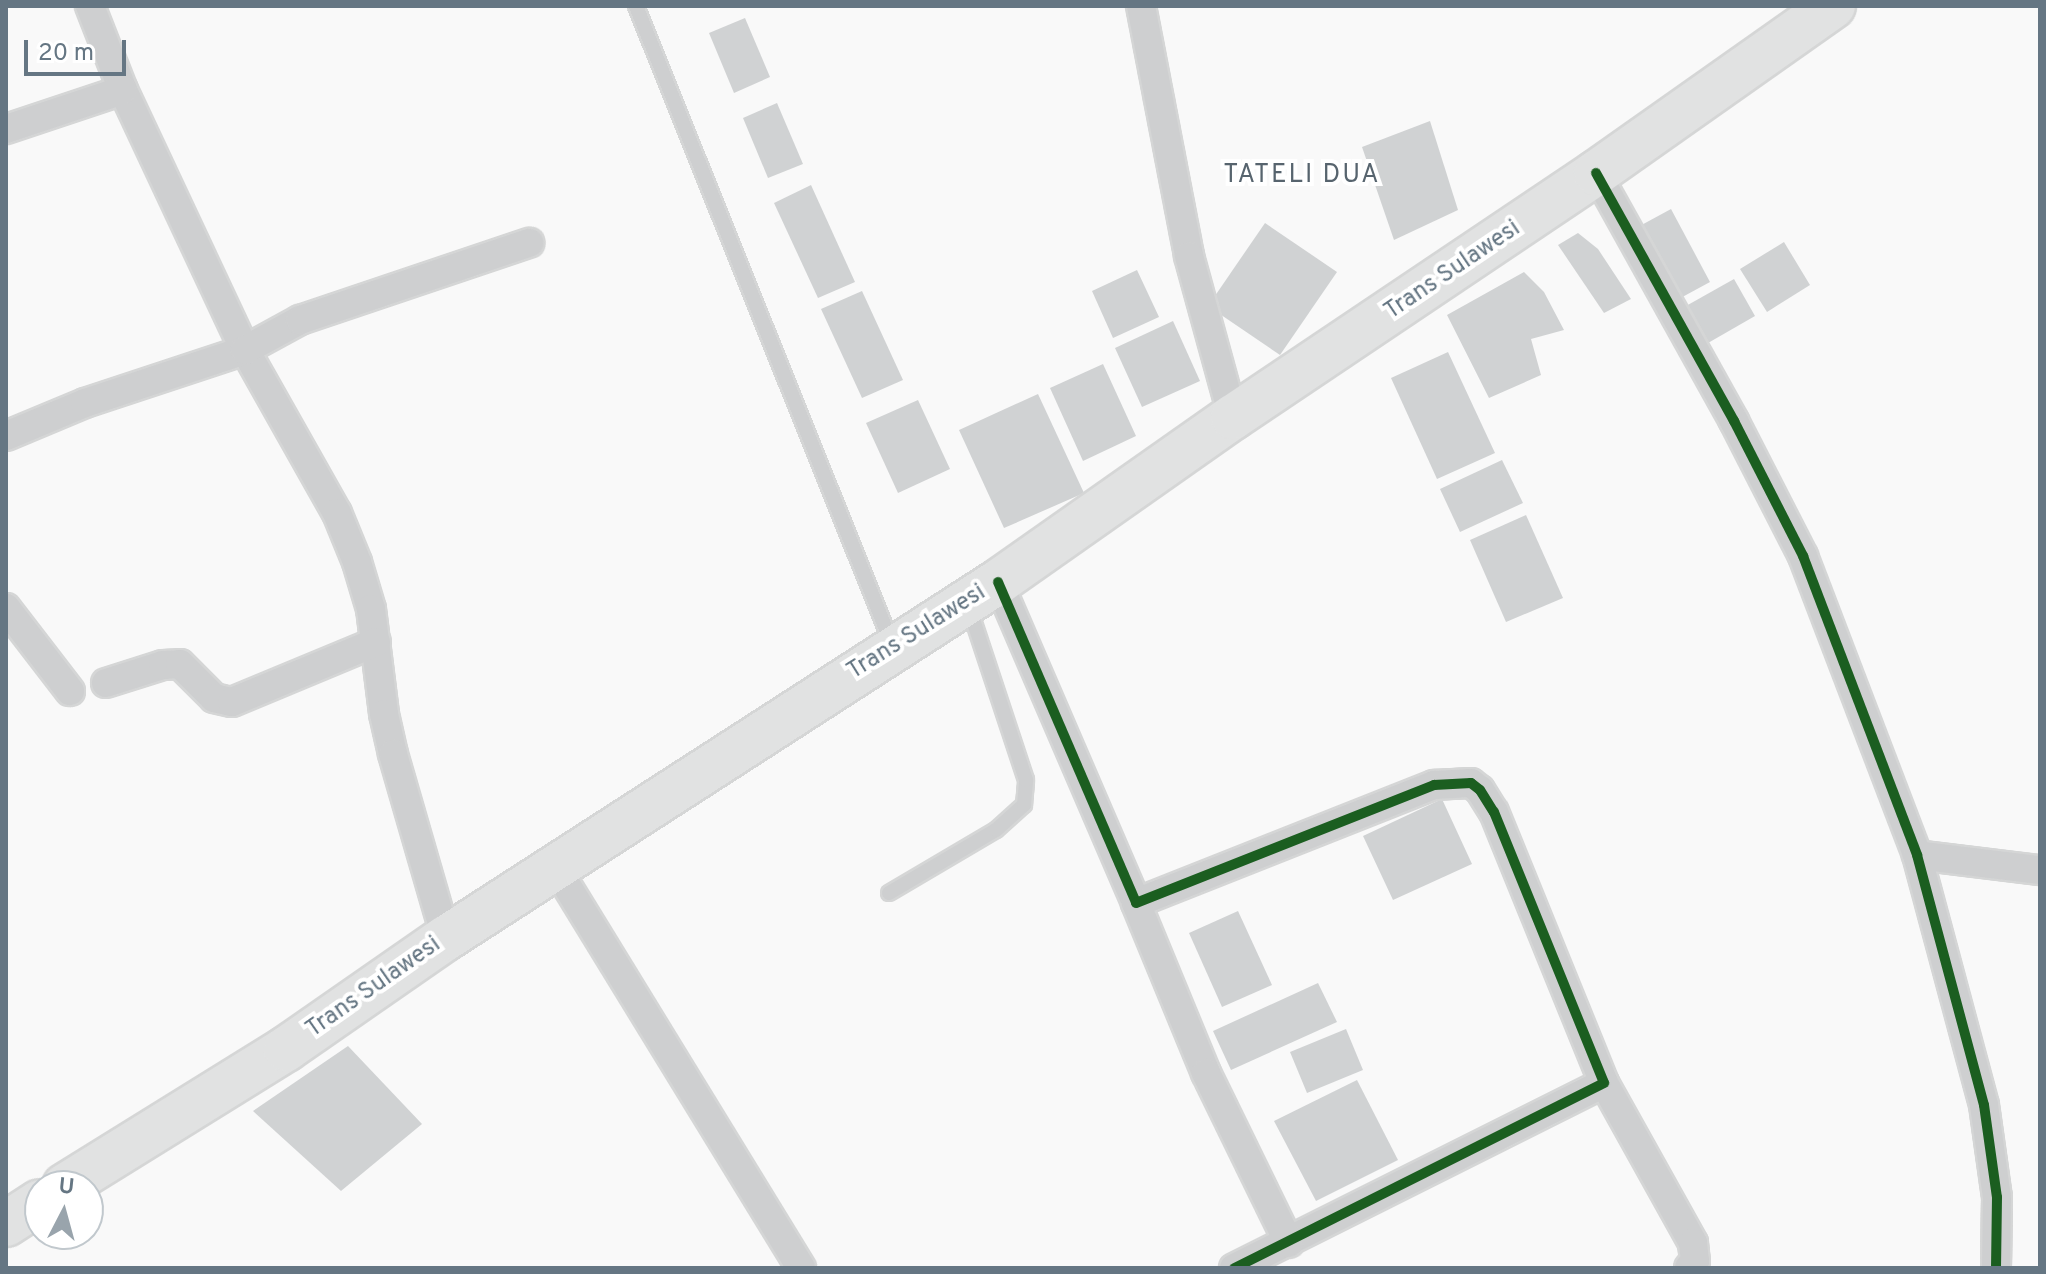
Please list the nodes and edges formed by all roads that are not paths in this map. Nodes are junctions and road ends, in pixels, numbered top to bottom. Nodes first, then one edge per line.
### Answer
1 (90, 6) edge
2 (636, 6) edge
3 (1141, 6) edge
4 (1833, 6) edge
5 (123, 90) junction
6 (6, 129) edge
7 (1596, 173) junction
8 (529, 243) dead end
9 (245, 350) junction
10 (1233, 417) junction
11 (6, 436) edge
12 (982, 591) junction
13 (6, 608) edge
14 (376, 642) junction
15 (893, 647) junction
16 (106, 683) dead end
17 (70, 691) dead end
18 (1917, 855) junction
19 (556, 868) junction
20 (2040, 870) edge
21 (889, 893) dead end
22 (1136, 903) junction
23 (446, 938) junction
24 (1604, 1083) junction
25 (91, 1170) edge
26 (24, 1212) edge
27 (6, 1224) edge
28 (1289, 1243) junction
29 (801, 1268) edge
30 (1234, 1268) edge
31 (1689, 1268) edge
32 (1996, 1268) edge

1 - 5 street
2 - 15 lane
3 - 10 street
4 - 7 highway, Trans Sulawesi
5 - 6 street
5 - 9 street
7 - 10 highway, Trans Sulawesi
7 - 18 street
8 - 9 street
9 - 11 street
9 - 14 street
10 - 12 highway, Trans Sulawesi
12 - 15 highway, Trans Sulawesi
12 - 21 lane
12 - 22 street
13 - 17 street
14 - 16 street
14 - 23 street
15 - 19 highway, Trans Sulawesi
18 - 20 street
18 - 32 street
19 - 23 highway, Trans Sulawesi
19 - 29 street
22 - 24 street
22 - 28 street
23 - 25 highway, Trans Sulawesi
24 - 28 street
24 - 31 street
26 - 27 highway
28 - 30 street

